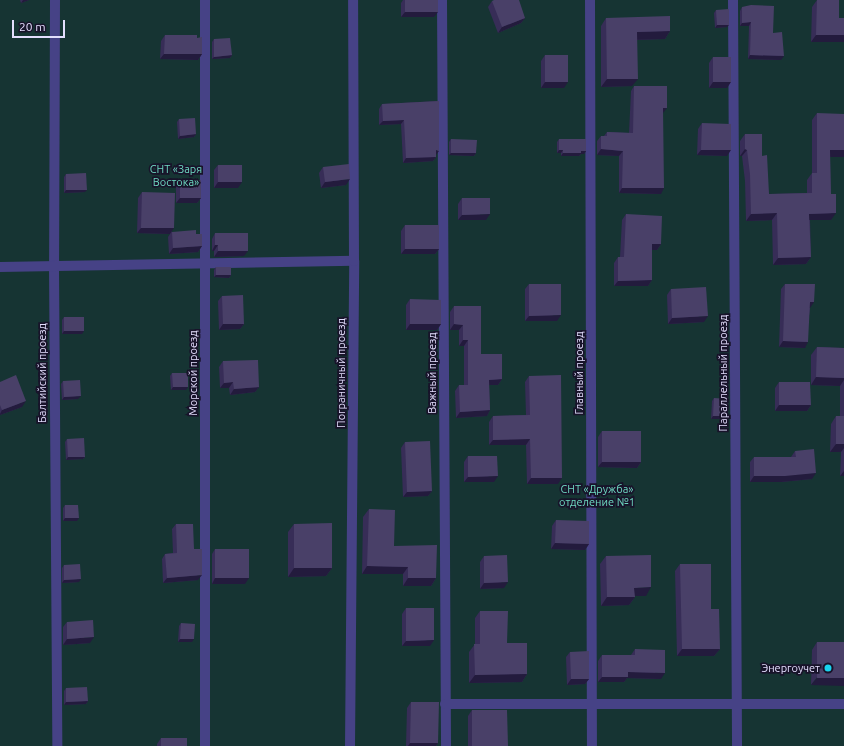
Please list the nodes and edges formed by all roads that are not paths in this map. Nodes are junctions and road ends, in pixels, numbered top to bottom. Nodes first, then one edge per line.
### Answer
1 (55, 0) edge
2 (205, 0) edge
3 (353, 0) edge
4 (442, 0) edge
5 (590, 0) edge
6 (733, 0) edge
7 (354, 261) junction
8 (204, 264) junction
9 (54, 265) junction
10 (0, 267) edge
11 (446, 704) junction
12 (591, 704) junction
13 (737, 704) junction
14 (844, 704) edge
15 (57, 746) edge
16 (205, 746) edge
17 (350, 746) edge
18 (446, 746) edge
19 (592, 746) edge
20 (737, 746) edge

1 - 9 lane, Балтийский проезд
2 - 8 lane, Морской проезд
3 - 7 lane, Пограничный проезд
4 - 11 lane, Важный проезд
5 - 12 lane, Главный проезд
6 - 13 lane, Параллельный проезд
7 - 8 lane
7 - 17 lane, Пограничный проезд
8 - 9 lane
8 - 16 lane, Морской проезд
9 - 10 lane
9 - 15 lane, Балтийский проезд
11 - 12 lane
11 - 18 lane, Важный проезд
12 - 13 lane
12 - 19 lane, Главный проезд
13 - 14 lane
13 - 20 lane, Параллельный проезд

